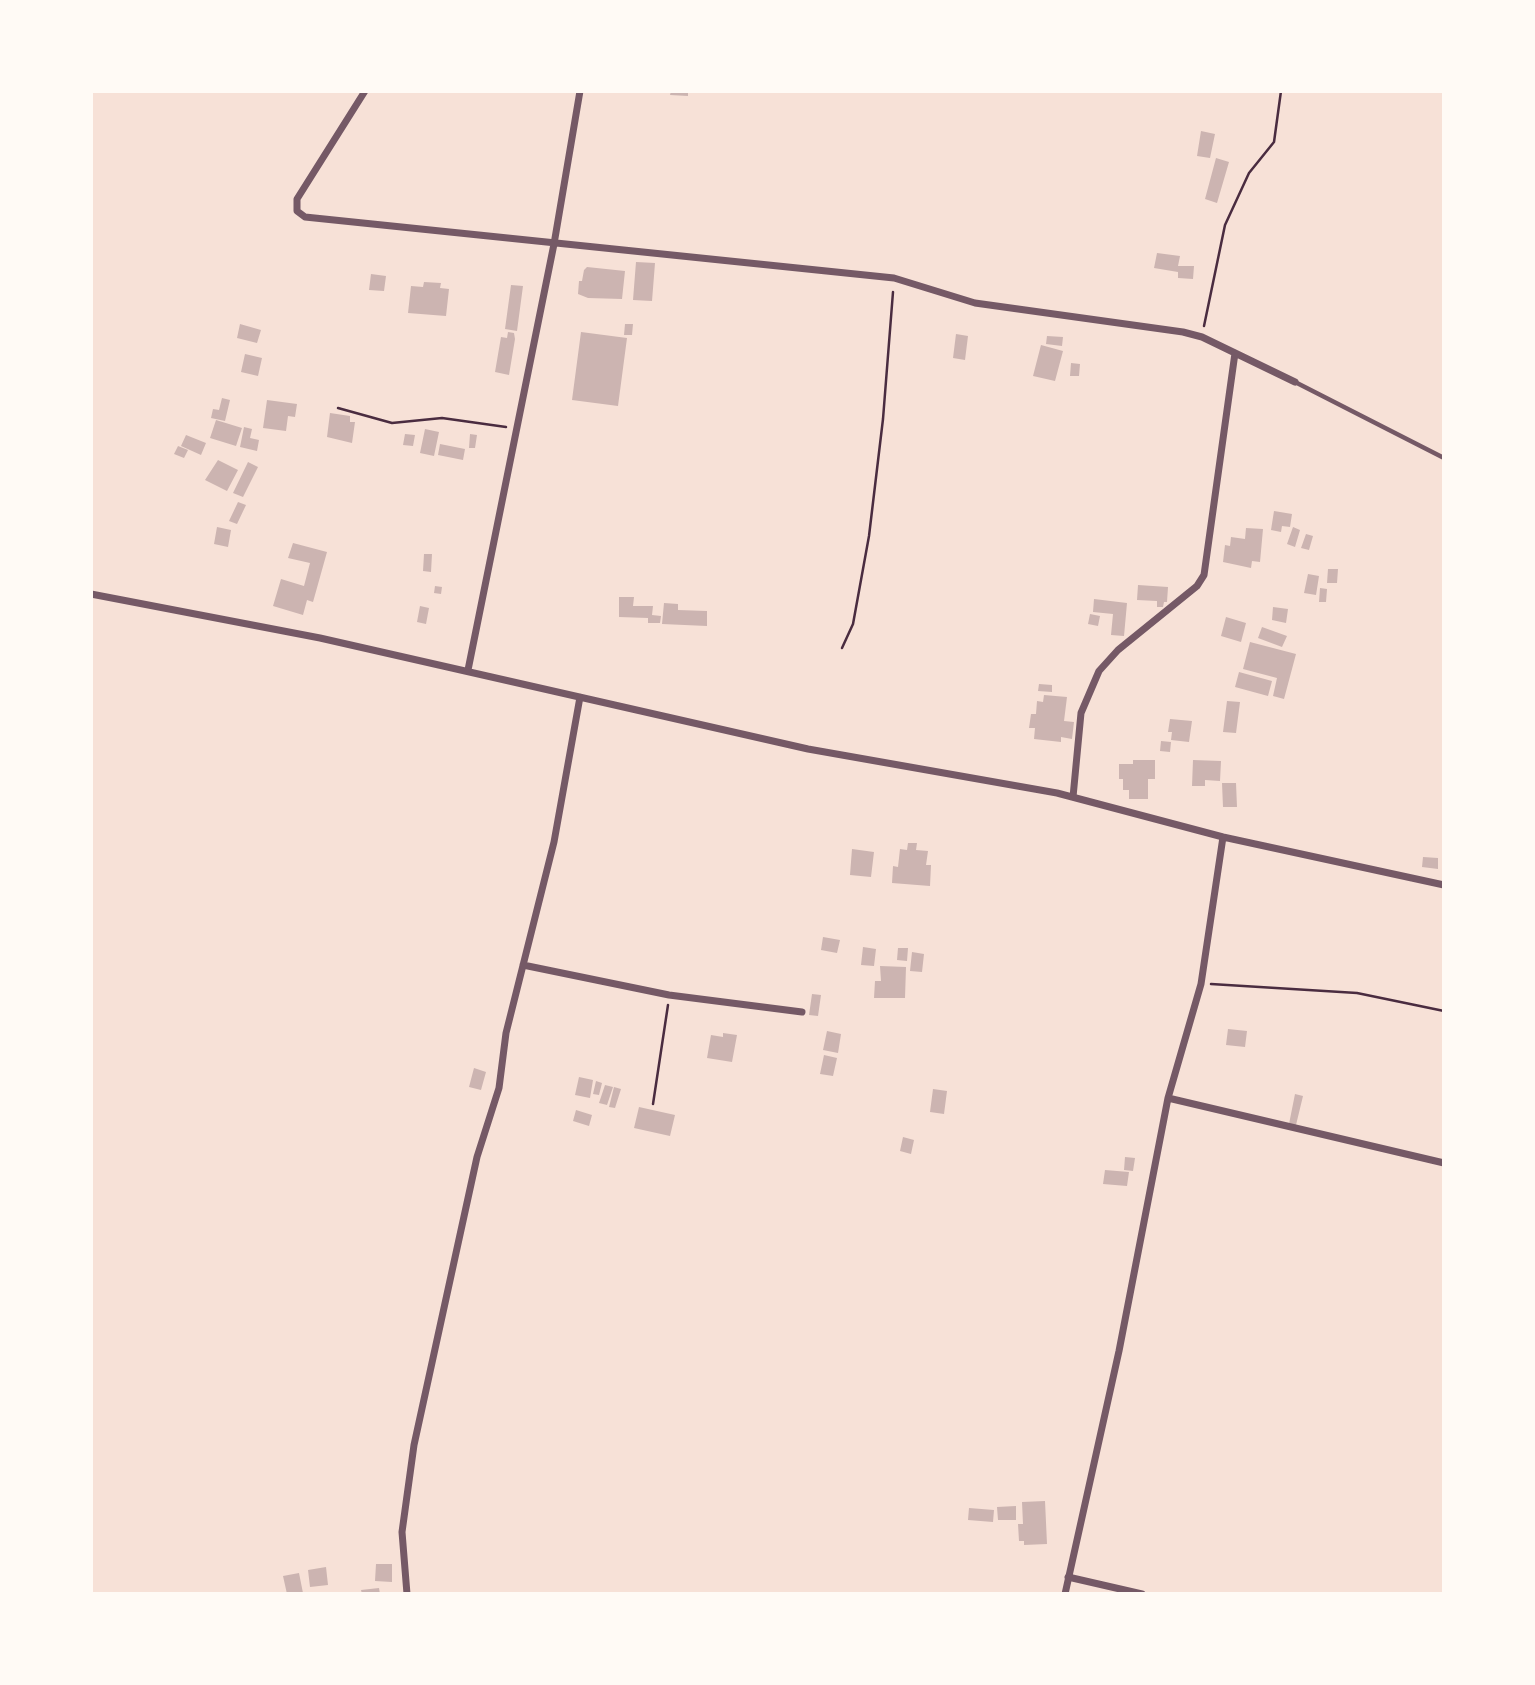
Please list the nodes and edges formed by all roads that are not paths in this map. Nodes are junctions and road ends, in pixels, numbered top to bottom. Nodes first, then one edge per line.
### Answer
1 (365, 91) edge
2 (580, 91) edge
3 (554, 244) junction
4 (1236, 354) junction
5 (1295, 382) joint
6 (1444, 458) edge
7 (91, 594) edge
8 (468, 670) junction
9 (580, 697) junction
10 (1073, 797) junction
11 (1223, 837) junction
12 (1444, 885) edge
13 (523, 965) junction
14 (802, 1012) dead end
15 (1168, 1098) junction
16 (1444, 1163) edge
17 (1068, 1577) junction
18 (407, 1594) edge
19 (1065, 1594) edge
20 (1142, 1594) edge

1 - 3 street
2 - 3 street
3 - 4 street
3 - 8 street
4 - 5 street
4 - 10 street
5 - 6 lane
7 - 8 street
8 - 9 street
9 - 10 street
9 - 13 street
10 - 11 street
11 - 12 street
11 - 15 street
13 - 14 street
13 - 18 street
15 - 16 street
15 - 17 street
17 - 19 street
17 - 20 street

